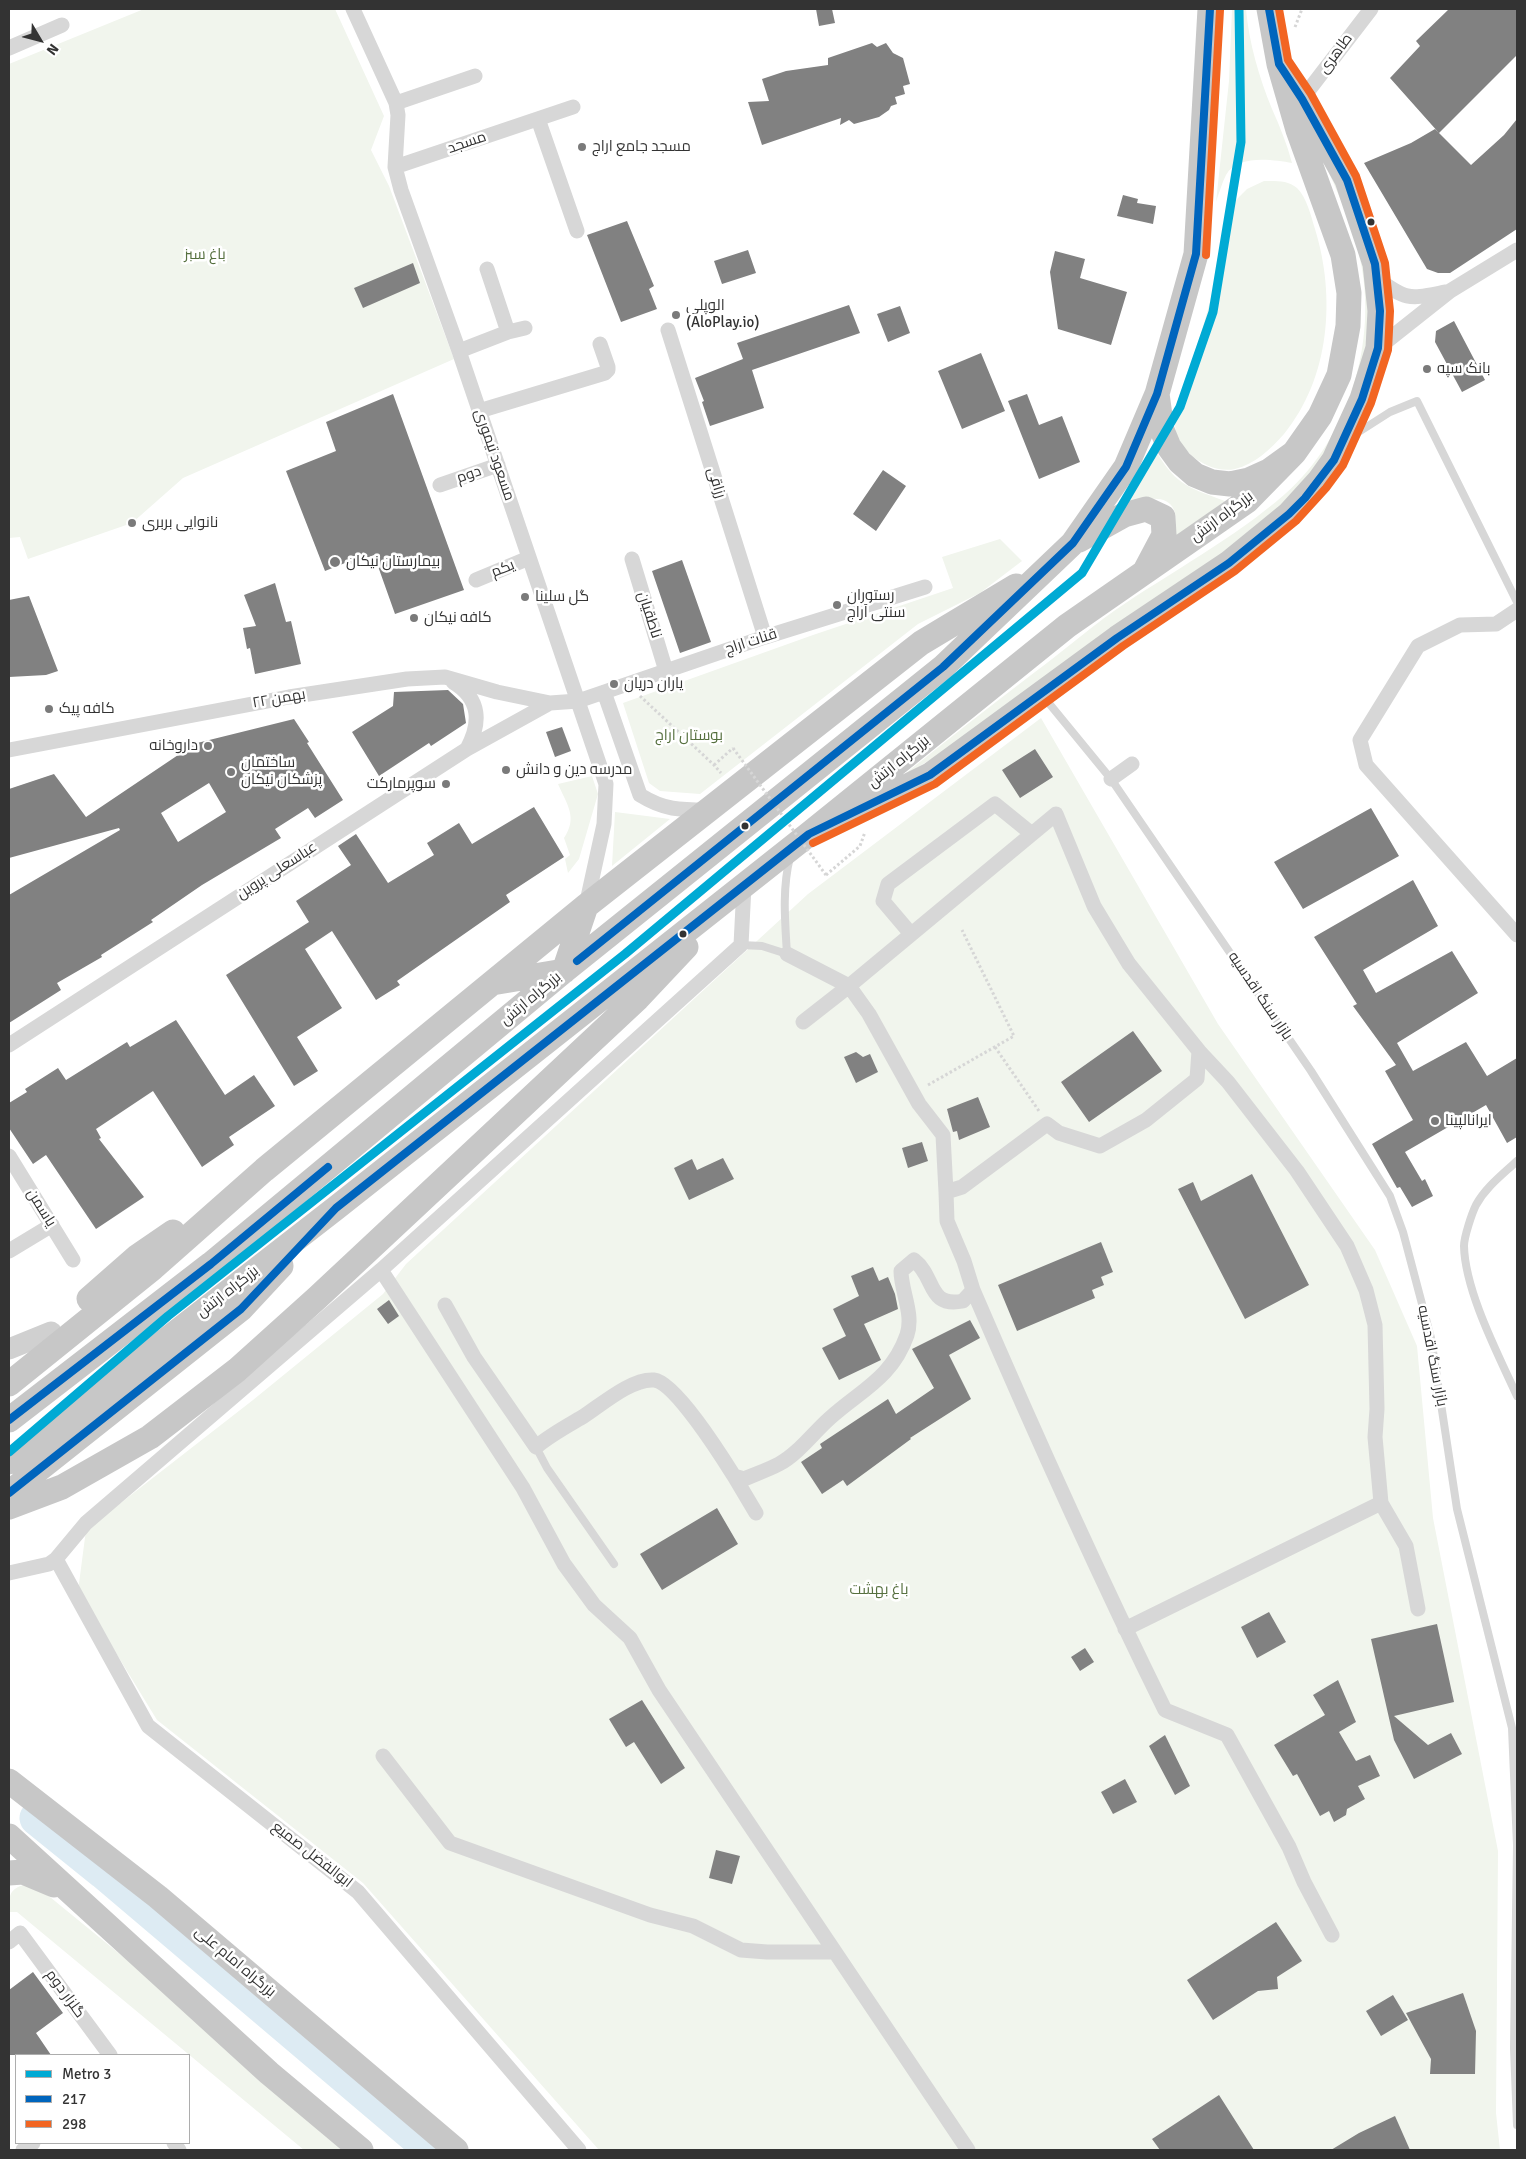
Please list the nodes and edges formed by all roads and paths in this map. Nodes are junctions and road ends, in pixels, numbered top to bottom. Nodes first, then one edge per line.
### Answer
1 (353, 9) edge
2 (1210, 9) edge
3 (1269, 9) edge
4 (1371, 9) edge
5 (62, 25) dead end
6 (9, 48) edge
7 (1279, 64) junction
8 (475, 76) dead end
9 (1302, 99) junction
10 (396, 103) junction
11 (573, 107) dead end
12 (538, 119) junction
13 (396, 167) junction
14 (576, 231) dead end
15 (1517, 250) edge
16 (487, 269) dead end
17 (1376, 278) junction
18 (1450, 291) junction
19 (525, 328) dead end
20 (668, 330) dead end
21 (508, 332) junction
22 (600, 344) dead end
23 (1378, 348) junction
24 (459, 351) junction
25 (1157, 394) junction
26 (479, 411) junction
27 (1344, 441) junction
28 (1294, 453) junction
29 (498, 465) junction
30 (440, 485) dead end
31 (1073, 543) junction
32 (530, 558) junction
33 (632, 560) dead end
34 (1048, 568) junction
35 (1144, 574) junction
36 (476, 580) dead end
37 (925, 587) dead end
38 (1517, 602) edge
39 (1517, 610) edge
40 (764, 637) junction
41 (666, 671) junction
42 (445, 677) junction
43 (627, 684) junction
44 (604, 692) junction
45 (1042, 694) junction
46 (578, 701) junction
47 (550, 703) junction
48 (466, 749) junction
49 (9, 750) edge
50 (1132, 764) dead end
51 (1111, 779) junction
52 (708, 810) junction
53 (1032, 834) junction
54 (800, 841) junction
55 (860, 846) dead end
56 (744, 886) junction
57 (586, 906) junction
58 (962, 930) dead end
59 (911, 934) junction
60 (1517, 935) edge
61 (741, 945) junction
62 (787, 954) junction
63 (564, 971) junction
64 (492, 982) junction
65 (849, 986) junction
66 (803, 1022) dead end
67 (9, 1045) edge
68 (995, 1047) junction
69 (1199, 1051) junction
70 (912, 1093) junction
71 (1047, 1124) junction
72 (9, 1156) edge
73 (1517, 1161) edge
74 (264, 1170) junction
75 (946, 1192) junction
76 (336, 1208) junction
77 (52, 1225) junction
78 (9, 1251) edge
79 (73, 1260) dead end
80 (381, 1270) junction
81 (973, 1290) junction
82 (445, 1305) dead end
83 (50, 1332) junction
84 (9, 1349) edge
85 (9, 1364) edge
86 (9, 1384) edge
87 (1517, 1396) edge
88 (9, 1420) edge
89 (536, 1447) junction
90 (9, 1462) edge
91 (734, 1476) junction
92 (9, 1493) edge
93 (1381, 1503) junction
94 (9, 1506) edge
95 (756, 1513) dead end
96 (56, 1559) junction
97 (614, 1564) dead end
98 (9, 1573) edge
99 (1418, 1609) dead end
100 (1125, 1629) junction
101 (382, 1756) dead end
102 (9, 1781) edge
103 (9, 1836) edge
104 (9, 1873) edge
105 (82, 1901) junction
106 (1332, 1935) dead end
107 (14, 1937) edge
108 (835, 1952) junction
109 (109, 2054) edge
110 (1517, 2125) edge
111 (361, 2150) edge
112 (456, 2150) edge
113 (580, 2150) edge
114 (968, 2150) edge

1 - 10 street, مسعود تیموری
2 - 25 highway, بزرگراه ارتش
3 - 7 highway
4 - 9 street, طاهری
5 - 6 street
7 - 9 highway
7 - 28 highway
8 - 10 street
9 - 17 highway
10 - 13 street, مسعود تیموری
11 - 12 street, مسجد
12 - 13 street, مسجد
12 - 14 street
13 - 24 street, مسعود تیموری
15 - 18 street
16 - 21 street
17 - 18 street
17 - 23 highway
18 - 23 street
19 - 21 street
20 - 40 street, رزاقی
21 - 24 street
22 - 26 street
23 - 27 highway
24 - 26 street, مسعود تیموری
25 - 28 highway
25 - 31 highway, بزرگراه ارتش
26 - 29 street, مسعود تیموری
27 - 38 lane
27 - 45 highway
28 - 35 highway, بزرگراه ارتش
29 - 30 street, دوم
29 - 32 street, مسعود تیموری
31 - 34 highway, بزرگراه ارتش
31 - 35 highway
32 - 36 street, یکم
32 - 46 street, مسعود تیموری
33 - 41 street, ناطقیان
34 - 52 highway
34 - 63 highway, بزرگراه ارتش
35 - 54 highway, بزرگراه ارتش
37 - 40 street, قنات اراج
39 - 60 street
40 - 41 street, قنات اراج
41 - 43 street, قنات اراج
42 - 47 street, ۲۲ بهمن
42 - 48 street
42 - 49 street, ۲۲ بهمن
43 - 44 street, قنات اراج
43 - 55 path, bridge
44 - 46 street, قنات اراج
44 - 52 street
45 - 51 lane, بازار سنگ اقدسیه
45 - 54 highway
46 - 47 street, قنات اراج
46 - 57 street, مسعود تیموری
47 - 48 street, عباسعلی پروین
48 - 67 street, عباسعلی پروین
50 - 51 street
51 - 110 lane, بازار سنگ اقدسیه
52 - 57 highway
53 - 59 street
53 - 59 street
53 - 69 street
54 - 56 highway, بزرگراه ارتش
54 - 62 lane
56 - 61 street
56 - 76 highway, بزرگراه ارتش
56 - 94 highway
57 - 63 highway
57 - 64 highway
58 - 68 path
59 - 65 street
61 - 62 lane
61 - 80 street
62 - 65 street
63 - 64 highway
63 - 88 highway, بزرگراه ارتش
64 - 74 highway
65 - 66 street
65 - 70 street
68 - 70 path
68 - 71 path
69 - 71 street
69 - 93 street
70 - 75 street
71 - 75 street
72 - 77 street, یاسمن
73 - 87 lane
74 - 83 highway
74 - 86 highway
75 - 81 street
76 - 90 highway, بزرگراه ارتش
76 - 92 highway
77 - 78 street
77 - 79 street, یاسمن
80 - 96 street
80 - 108 street
81 - 91 street
81 - 100 street
82 - 89 street
83 - 84 main road
83 - 85 highway
89 - 91 street
89 - 97 lane
91 - 95 street
93 - 99 street
93 - 100 street
96 - 98 street
96 - 113 street, ابوالفضل صمیع
100 - 106 street
101 - 108 street
102 - 112 highway, بزرگراه امام علی
103 - 105 highway
104 - 105 highway
105 - 111 highway
107 - 109 street, گلزار دوم
108 - 114 street

